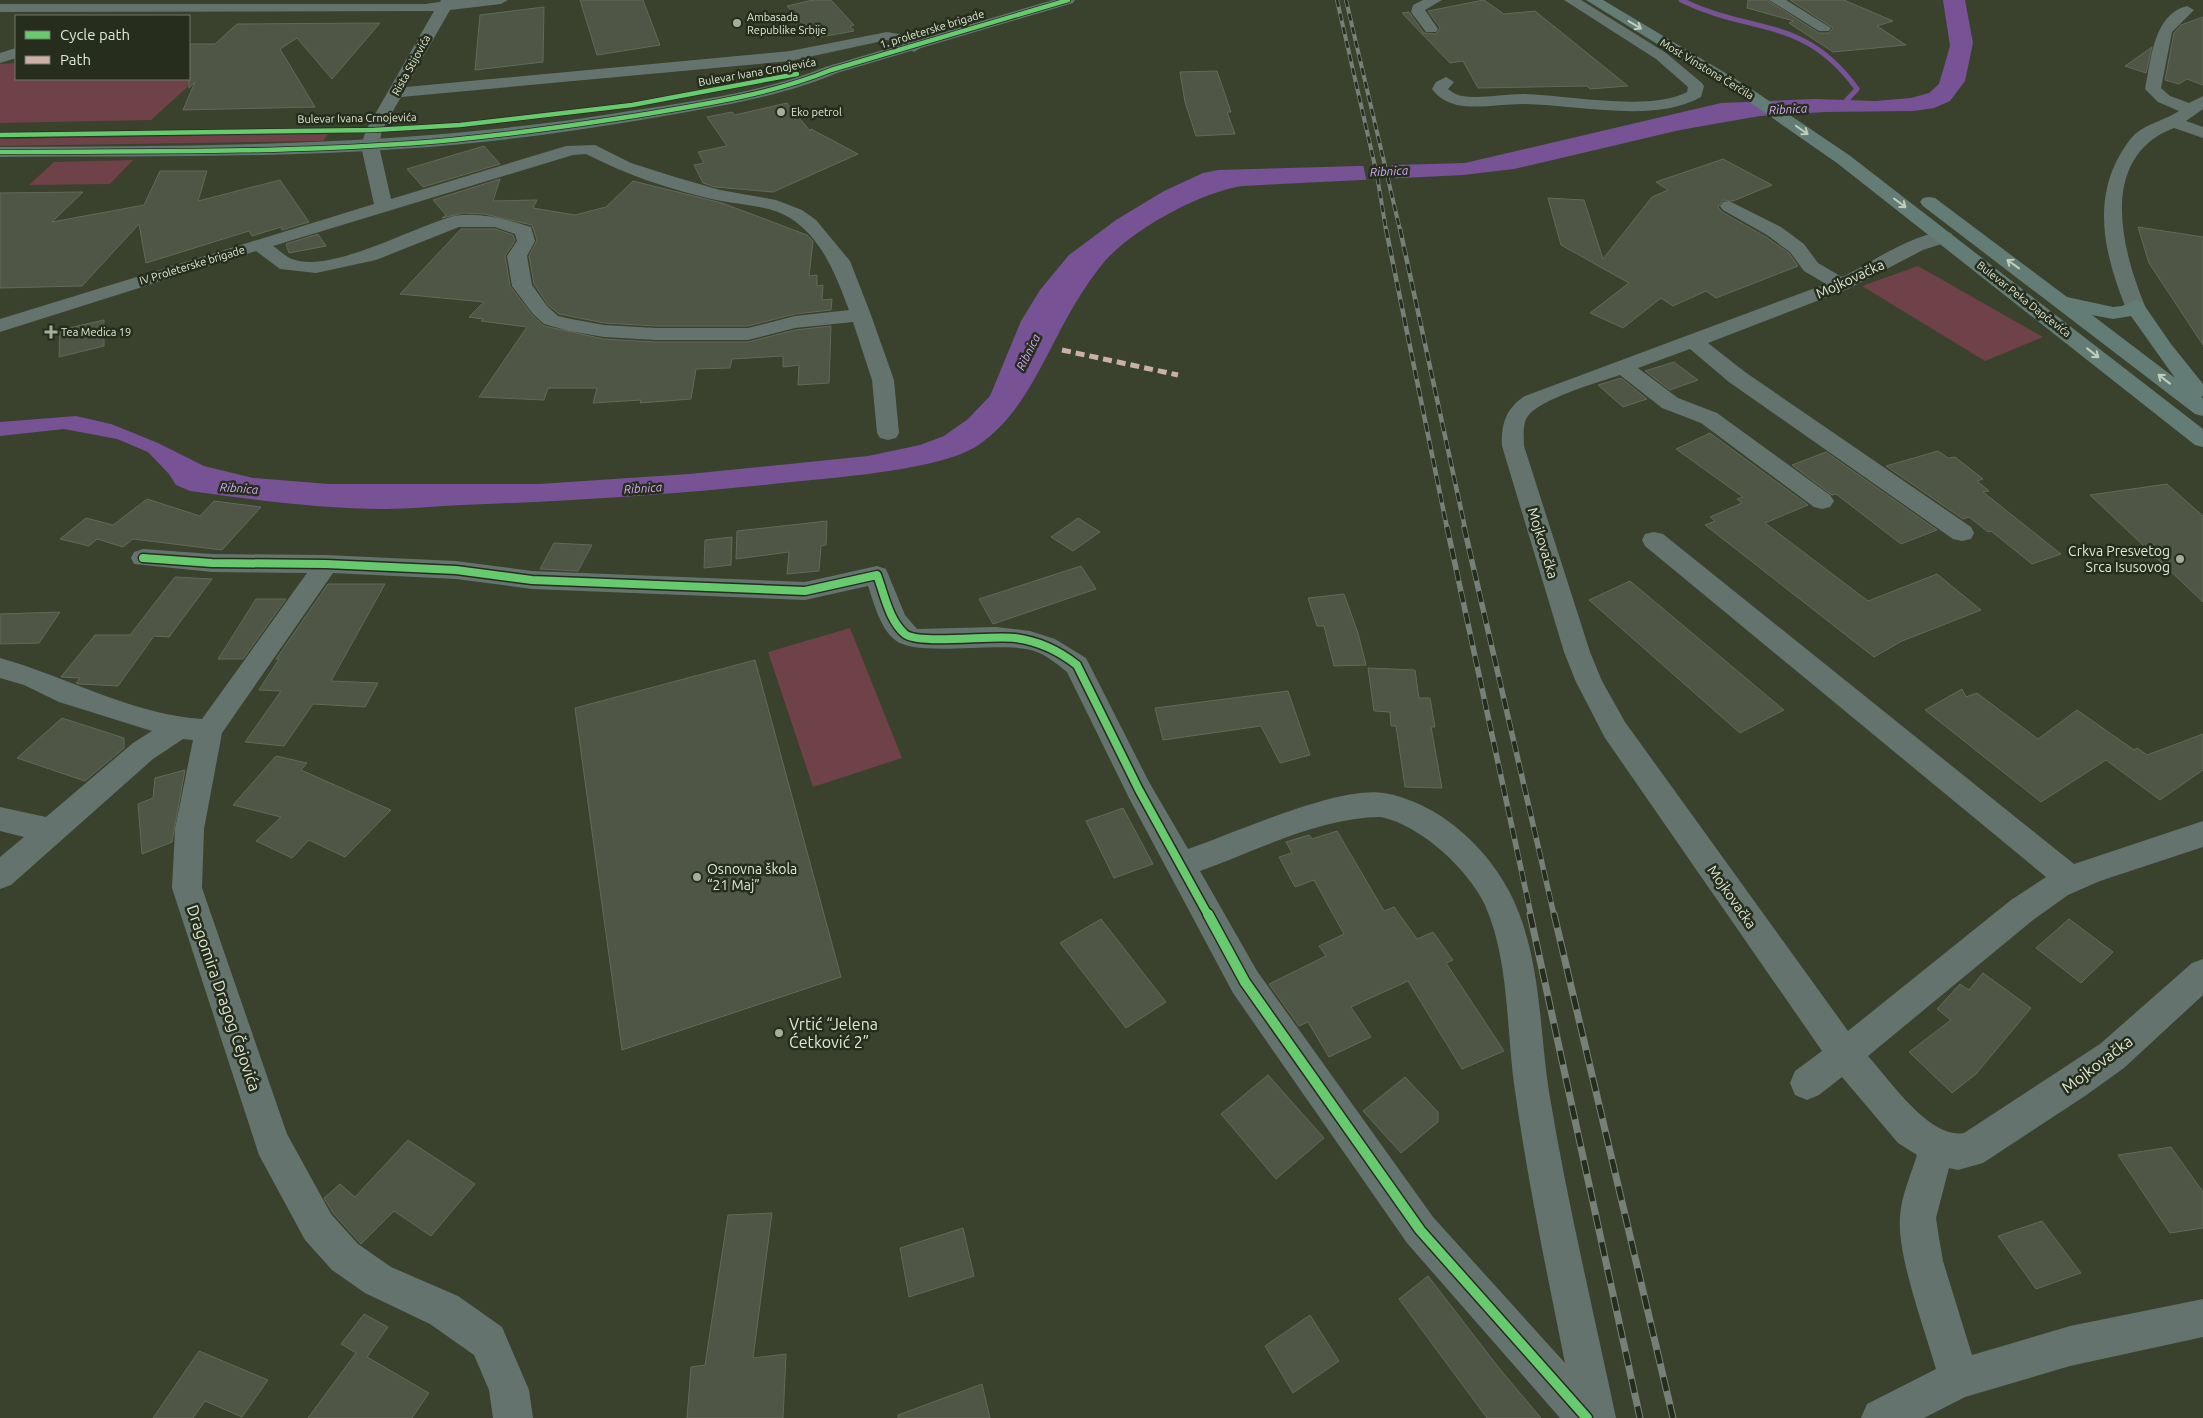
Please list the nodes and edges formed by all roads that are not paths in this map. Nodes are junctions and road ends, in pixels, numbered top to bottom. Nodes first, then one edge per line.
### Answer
1 (501, 0) edge
2 (1068, 0) edge
3 (1435, 0) edge
4 (1571, 0) edge
5 (1593, 0) edge
6 (1617, 0) edge
7 (1776, 0) edge
8 (446, 3) edge
9 (0, 8) edge
10 (2187, 10) dead end
11 (73, 12) edge
12 (1824, 28) dead end
13 (1431, 29) dead end
14 (914, 47) junction
15 (15, 54) edge
16 (0, 58) edge
17 (832, 70) joint
18 (1446, 82) dead end
19 (395, 93) junction
20 (2191, 113) edge
21 (2203, 133) edge
22 (0, 135) edge
23 (372, 138) junction
24 (0, 152) edge
25 (1855, 155) junction
26 (1889, 173) dead end
27 (1912, 190) dead end
28 (384, 206) junction
29 (1729, 206) dead end
30 (1944, 237) junction
31 (259, 244) junction
32 (1840, 285) junction
33 (2052, 293) junction
34 (2136, 306) junction
35 (861, 315) junction
36 (0, 326) edge
37 (1694, 341) junction
38 (1622, 366) junction
39 (2203, 399) edge
40 (2203, 408) edge
41 (888, 433) dead end
42 (2203, 440) edge
43 (1822, 501) dead end
44 (1962, 533) dead end
45 (1654, 540) dead end
46 (143, 558) dead end
47 (326, 564) junction
48 (0, 668) edge
49 (194, 729) junction
50 (0, 819) edge
51 (51, 831) junction
52 (2203, 834) edge
53 (1180, 865) junction
54 (0, 876) edge
55 (2071, 879) junction
56 (2203, 974) edge
57 (1845, 1055) junction
58 (1807, 1083) dead end
59 (1936, 1147) junction
60 (2203, 1318) edge
61 (1959, 1379) junction
62 (513, 1418) edge
63 (1587, 1418) edge
64 (1596, 1418) edge
65 (1881, 1418) edge

1 - 8 street
2 - 14 main road, 1. proleterske brigade
3 - 13 street
4 - 18 street
5 -> 25 main road, Most Vinstona Čerčila
6 - 25 main road, Most Vinstona Čerčila
7 - 12 street
8 - 11 street
8 - 19 street, Rista Stijovića
9 - 11 street
10 - 20 street
14 - 17 main road, 1. proleterske brigade
14 - 19 street, Bulevar Ivana Crnojevića
15 - 16 street
17 - 23 main road, Bulevar Ivana Crnojevića
19 - 23 street, Rista Stijovića
20 - 21 street
20 - 34 street
22 - 23 main road, Bulevar Ivana Crnojevića
23 - 24 main road, Bulevar Ivana Crnojevića
23 - 28 street
25 - 26 main road
25 -> 30 main road, Bulevar Peka Dapčevića
33 -> 27 main road, Bulevar Peka Dapčevića
28 - 31 street, IV Proleterske brigade
28 - 35 street, IV Proleterske brigade
29 - 32 street
30 - 32 street, Mojkovačka
30 -> 42 main road, Bulevar Peka Dapčevića
31 - 35 street
31 - 36 street, IV Proleterske brigade
32 - 37 street, Mojkovačka
33 - 34 main road
40 -> 33 main road, Bulevar Peka Dapčevića
34 - 39 main road
35 - 41 street
37 - 38 street, Mojkovačka
37 - 44 street
38 - 43 street
38 - 57 street, Mojkovačka
45 - 55 street
46 - 47 street
47 - 49 street
47 - 53 street
48 - 49 street
49 - 51 street
49 - 62 street, Dragomira Dragog Čejovića
50 - 51 street
51 - 54 street
52 - 55 street
53 - 63 street
53 - 64 street
55 - 57 street
56 - 59 street, Mojkovačka
57 - 58 street
57 - 59 street, Mojkovačka
59 - 61 street
60 - 61 street
61 - 65 street

